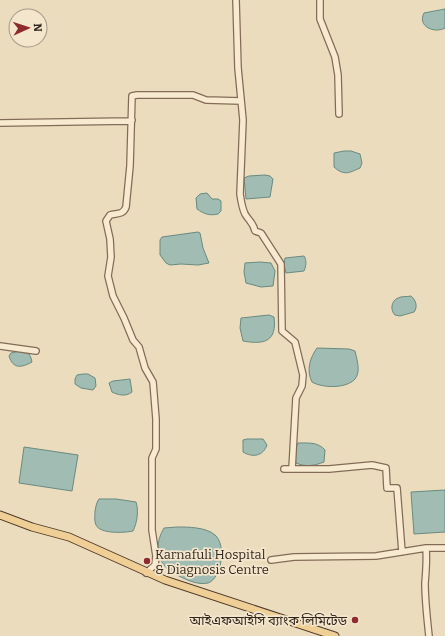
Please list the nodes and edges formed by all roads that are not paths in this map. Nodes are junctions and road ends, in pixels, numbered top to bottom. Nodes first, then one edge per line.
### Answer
1 (236, 0) edge
2 (320, 0) edge
3 (241, 102) junction
4 (338, 114) dead end
5 (132, 120) junction
6 (0, 123) edge
7 (0, 346) edge
8 (36, 350) dead end
9 (284, 469) dead end
10 (292, 469) junction
11 (0, 515) edge
12 (426, 548) junction
13 (445, 548) edge
14 (402, 552) junction
15 (271, 560) dead end
16 (146, 573) junction
17 (335, 636) edge
18 (429, 636) edge

1 - 3 street
2 - 4 street
3 - 5 street
3 - 10 street
5 - 6 street
5 - 16 street
7 - 8 street
9 - 10 street
10 - 14 street
11 - 16 main road
12 - 13 street
12 - 14 street
12 - 18 street
14 - 15 street
16 - 17 main road

